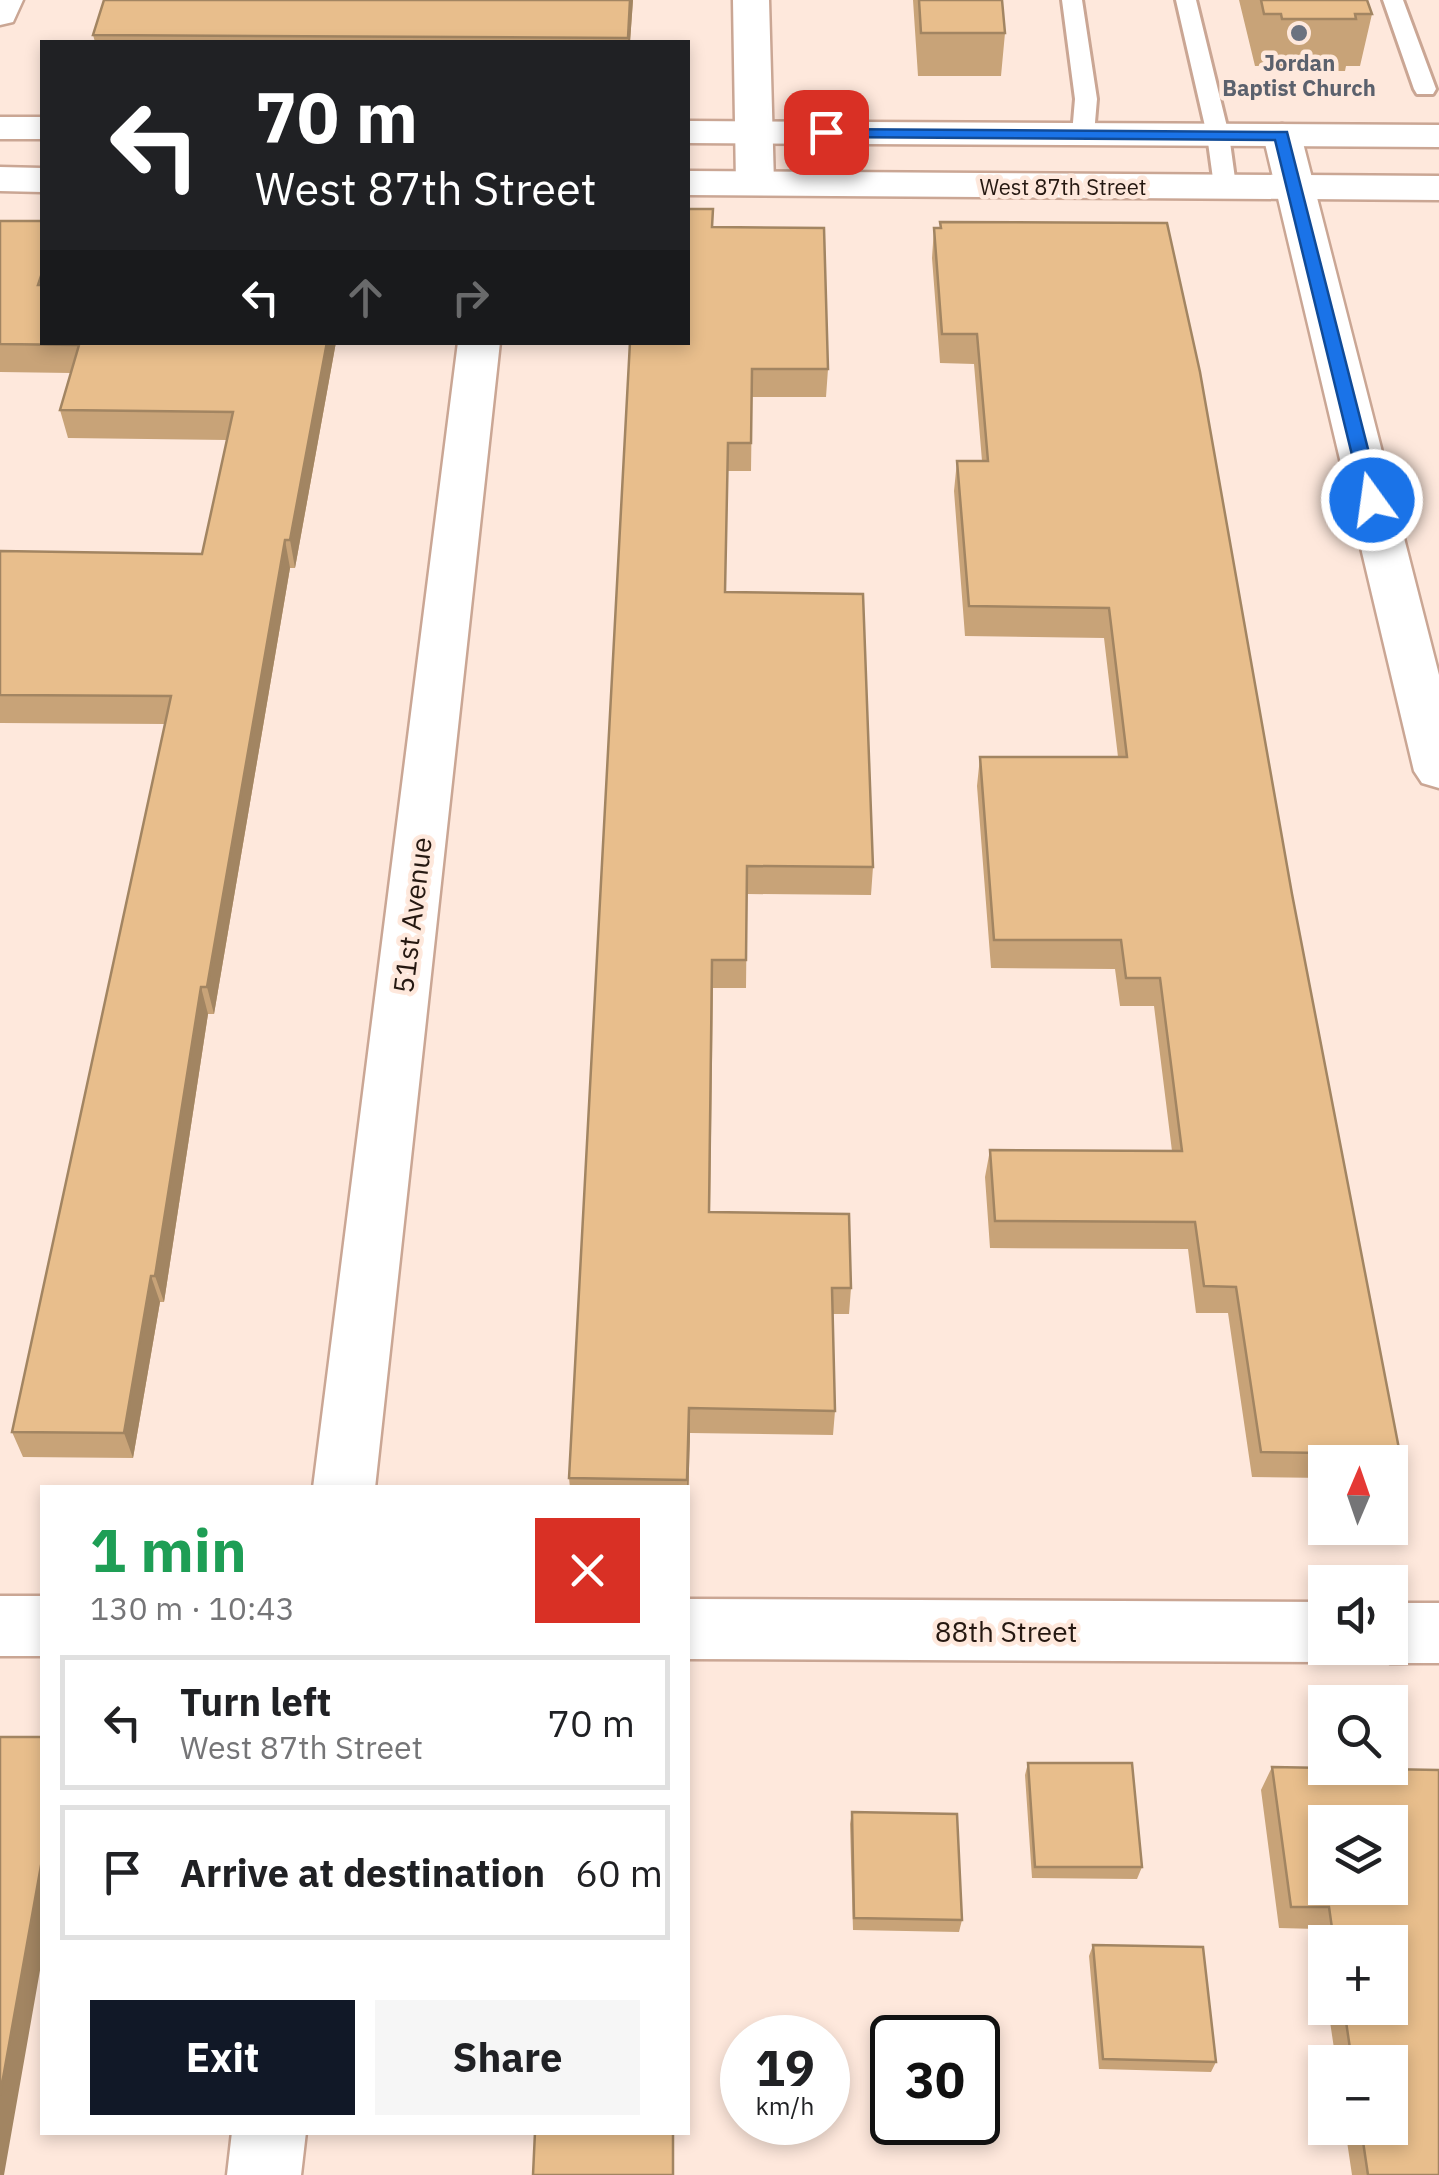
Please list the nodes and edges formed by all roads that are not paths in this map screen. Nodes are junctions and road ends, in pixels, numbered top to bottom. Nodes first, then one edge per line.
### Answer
1 (5, 0) edge
2 (751, 0) edge
3 (1072, 0) edge
4 (1186, 0) edge
5 (1393, 0) edge
6 (0, 14) edge
7 (1424, 88) dead end
8 (0, 128) edge
9 (40, 128) edge
10 (690, 132) edge
11 (753, 132) junction
12 (1083, 134) junction
13 (1218, 135) junction
14 (1282, 136) junction
15 (1439, 136) edge
16 (0, 179) edge
17 (40, 180) edge
18 (690, 184) edge
19 (754, 184) junction
20 (1225, 186) junction
21 (1295, 187) junction
22 (1439, 188) edge
23 (479, 345) edge
24 (1439, 772) edge
25 (344, 1485) edge
26 (0, 1626) edge
27 (40, 1626) edge
28 (690, 1629) edge
29 (1308, 1632) edge
30 (1408, 1633) edge
31 (1439, 1633) edge
32 (269, 2135) edge
33 (264, 2175) edge

1 - 6 street
2 - 11 street
3 - 12 lane
4 - 13 lane
5 - 7 lane
8 - 9 street
10 - 11 street, West 87th Street
11 - 12 street, West 87th Street
11 - 19 street
12 - 13 street, West 87th Street
13 - 14 street, West 87th Street
13 - 20 lane
14 - 15 street, West 87th Street
14 - 21 street
16 - 17 street
18 - 19 street, West 87th Street
19 - 20 street, West 87th Street
20 - 21 street, West 87th Street
21 - 22 street, West 87th Street
21 - 24 street
23 - 25 street, 51st Avenue
26 - 27 street
28 - 29 street, 88th Street
30 - 31 street
32 - 33 street

